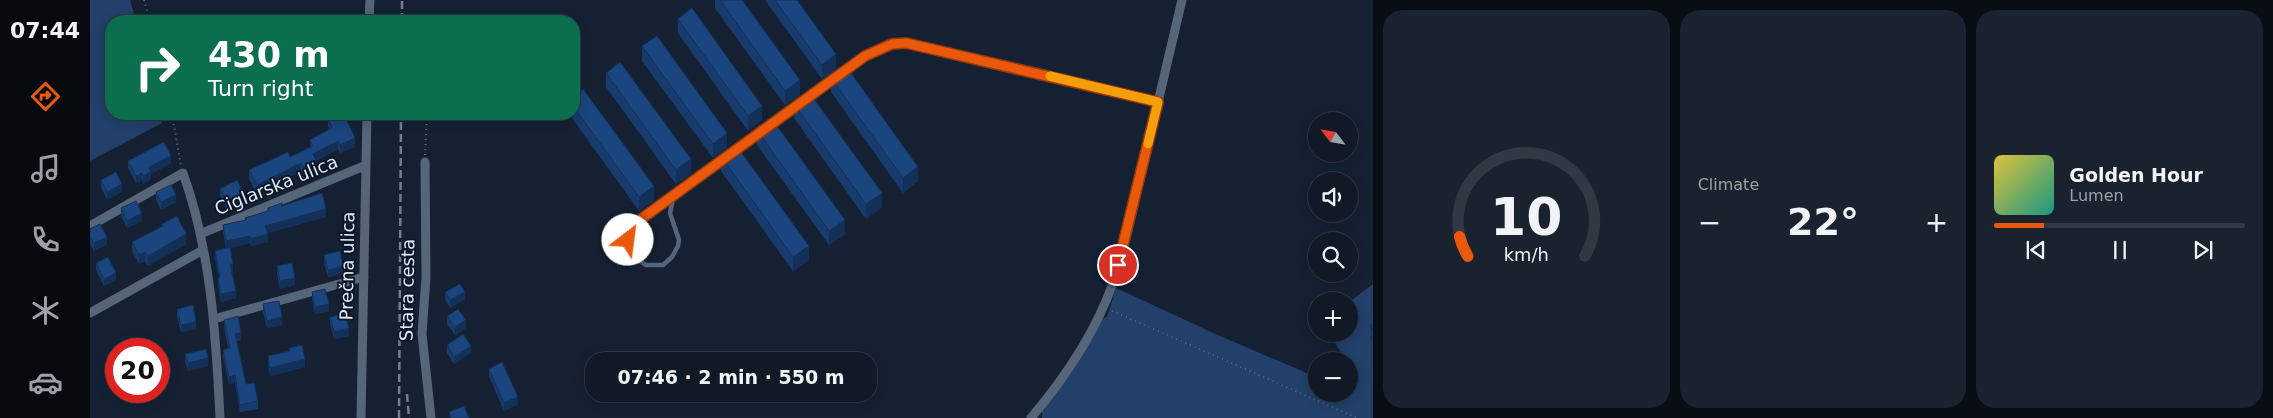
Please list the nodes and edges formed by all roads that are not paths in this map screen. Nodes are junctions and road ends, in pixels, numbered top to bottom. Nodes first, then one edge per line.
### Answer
1 (370, 0) edge
2 (1182, 0) edge
3 (369, 15) edge
4 (1158, 102) junction
5 (367, 120) edge
6 (425, 162) road end
7 (364, 166) junction
8 (674, 194) junction
9 (90, 226) edge
10 (200, 234) junction
11 (203, 250) junction
12 (364, 276) junction
13 (90, 313) edge
14 (214, 319) junction
15 (220, 418) edge
16 (361, 418) edge
17 (431, 418) edge
18 (1030, 418) edge

1 - 3 street
2 - 4 street
4 - 8 lane
4 - 18 street
5 - 7 street, Prečna ulica
6 - 17 street, Stara cesta
7 - 10 street, Ciglarska ulica
7 - 12 street, Prečna ulica
8 - 8 lane
9 - 10 street, Ciglarska ulica
10 - 11 street, Ciglarska ulica
11 - 13 street
11 - 14 street, Ciglarska ulica
12 - 14 street
12 - 16 street, Prečna ulica
14 - 15 street, Ciglarska ulica

